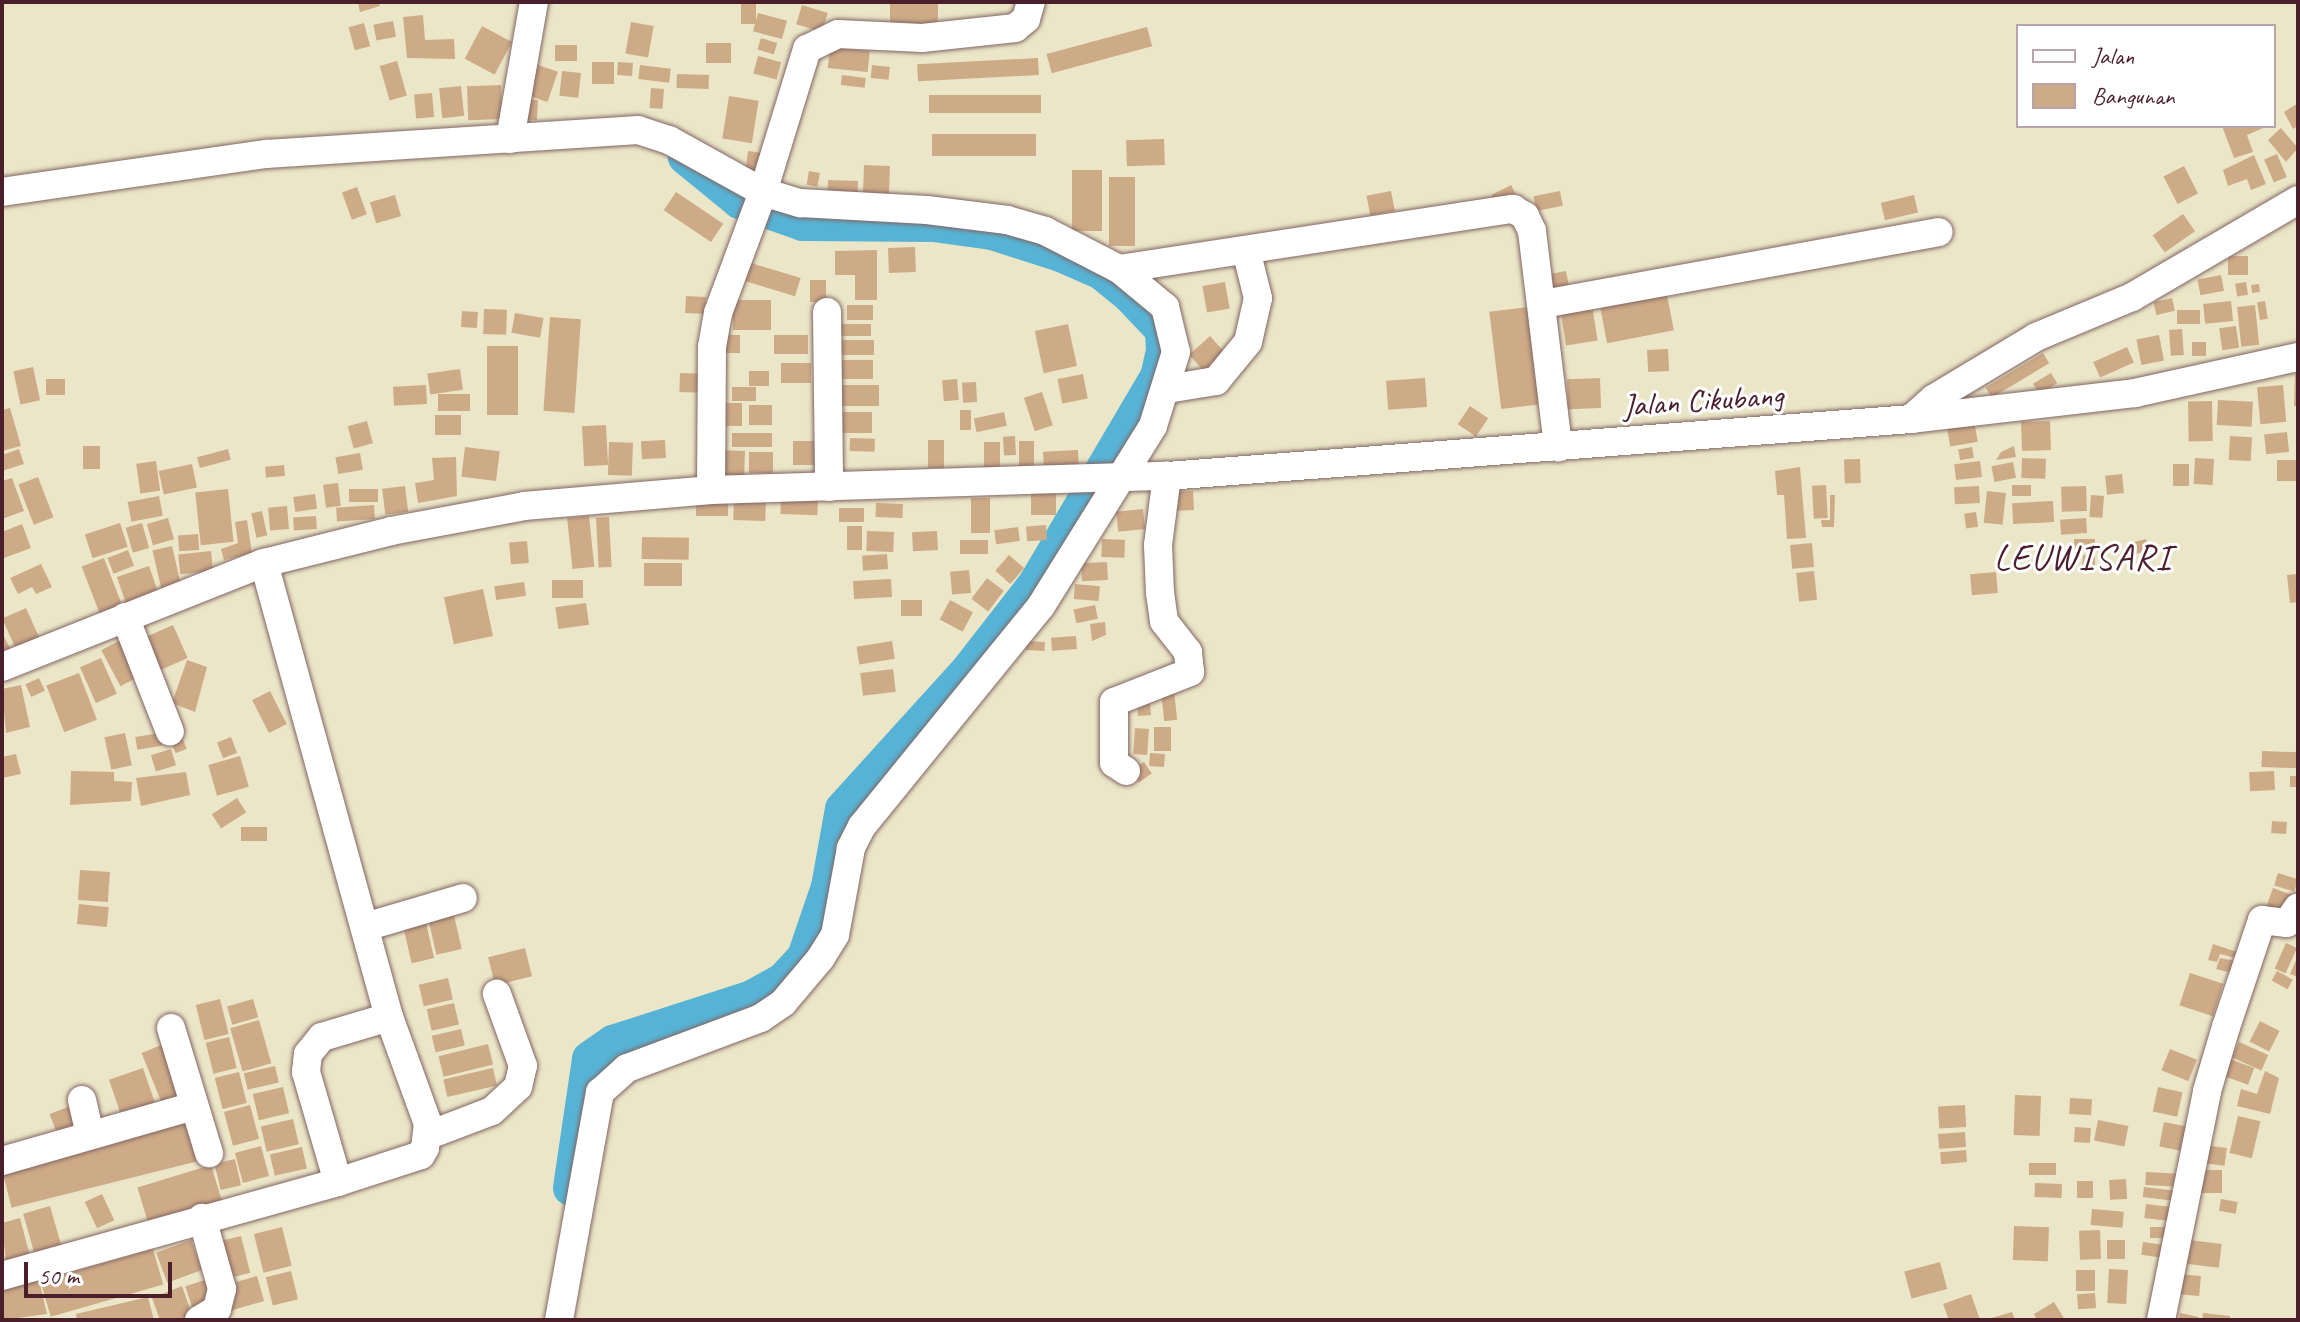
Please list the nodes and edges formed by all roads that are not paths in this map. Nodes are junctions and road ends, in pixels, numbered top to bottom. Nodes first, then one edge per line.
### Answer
1 (534, 2) edge
2 (1031, 2) edge
3 (510, 139) junction
4 (2, 192) edge
5 (2298, 200) edge
6 (758, 205) junction
7 (1938, 232) dead end
8 (1246, 250) junction
9 (1119, 269) junction
10 (1543, 304) junction
11 (827, 312) dead end
12 (2298, 357) edge
13 (1167, 389) junction
14 (1911, 419) junction
15 (1558, 447) junction
16 (1167, 476) junction
17 (1105, 479) junction
18 (829, 487) junction
19 (711, 490) junction
20 (264, 563) junction
21 (125, 617) junction
22 (2, 667) edge
23 (170, 732) dead end
24 (1126, 771) dead end
25 (463, 898) dead end
26 (2298, 907) edge
27 (365, 927) junction
28 (497, 994) dead end
29 (389, 1017) junction
30 (171, 1028) dead end
31 (82, 1100) dead end
32 (194, 1106) junction
33 (90, 1135) junction
34 (429, 1135) junction
35 (209, 1153) dead end
36 (2, 1161) edge
37 (338, 1182) junction
38 (202, 1218) junction
39 (2, 1276) edge
40 (199, 1320) edge
41 (559, 1320) edge
42 (2161, 1320) edge

1 - 3 street
2 - 6 street
3 - 4 street
3 - 6 street
5 - 14 street
6 - 9 street
6 - 19 street
7 - 10 street
8 - 9 street
8 - 10 street
8 - 13 street
9 - 13 street
10 - 15 street
11 - 18 street
12 - 14 street, Jalan Cikubang
13 - 17 street
14 - 15 street, Jalan Cikubang
15 - 16 street, Jalan Cikubang
16 - 17 street, Jalan Cikubang
16 - 24 street
17 - 18 street, Jalan Cikubang
17 - 41 street
18 - 19 street, Jalan Cikubang
19 - 20 street, Jalan Cikubang
20 - 21 street, Jalan Cikubang
20 - 27 street
21 - 22 street, Jalan Cikubang
21 - 23 street
25 - 27 street
26 - 42 street
27 - 29 street
28 - 34 street
29 - 34 street
29 - 37 street
30 - 32 street
31 - 33 street
32 - 33 street
32 - 35 street
33 - 36 street
34 - 37 street
37 - 38 street
38 - 39 street
38 - 40 street

